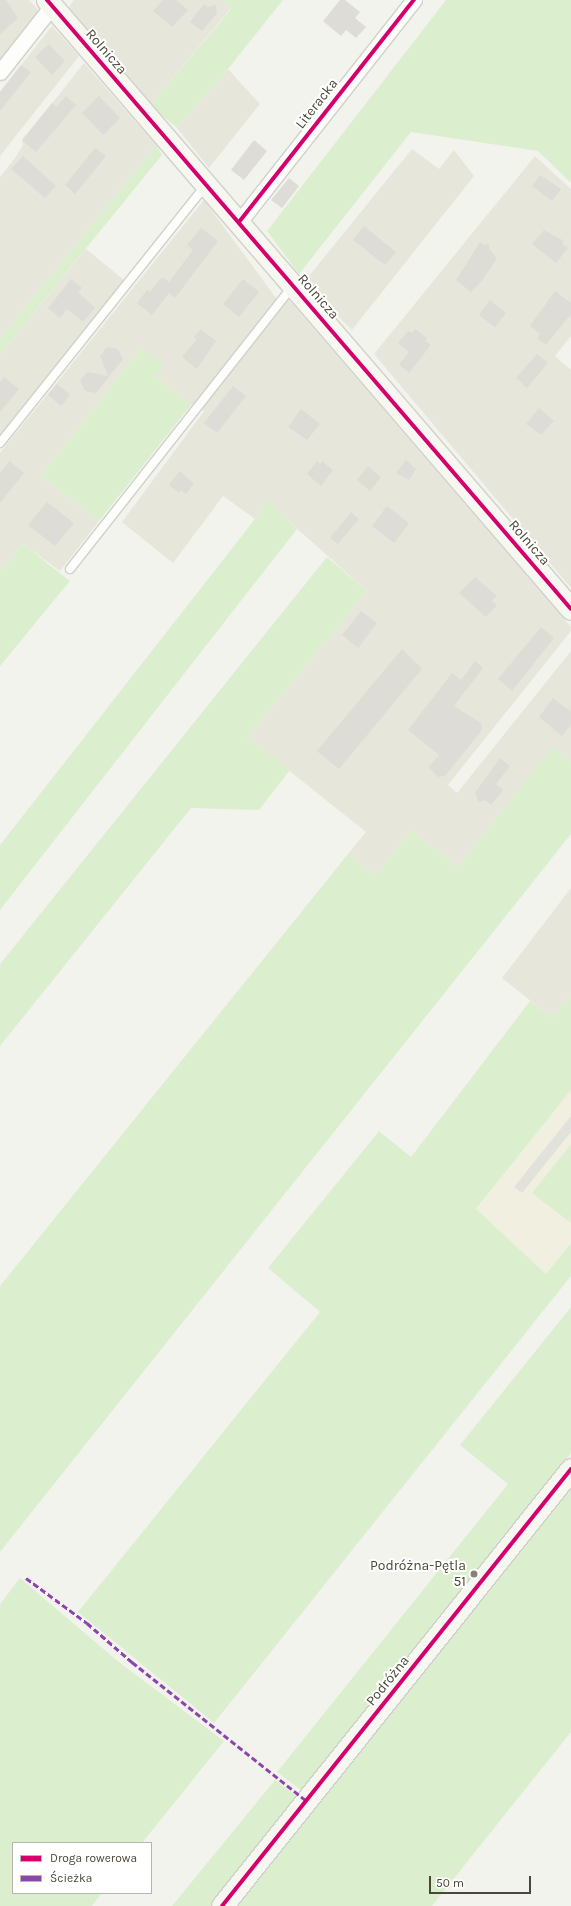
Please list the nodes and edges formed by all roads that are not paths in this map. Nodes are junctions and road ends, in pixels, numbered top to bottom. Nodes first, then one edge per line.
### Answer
1 (414, 0) edge
2 (50, 3) edge
3 (0, 72) edge
4 (206, 184) junction
5 (239, 222) junction
6 (293, 286) junction
7 (0, 443) edge
8 (70, 569) dead end
9 (571, 609) edge
10 (571, 1469) edge
11 (222, 1906) edge

1 - 5 street, Literacka
2 - 3 street
2 - 4 street, Rolnicza
4 - 5 street, Rolnicza
4 - 7 lane
5 - 6 street, Rolnicza
6 - 8 lane
6 - 9 street, Rolnicza
10 - 11 street, Podróżna

